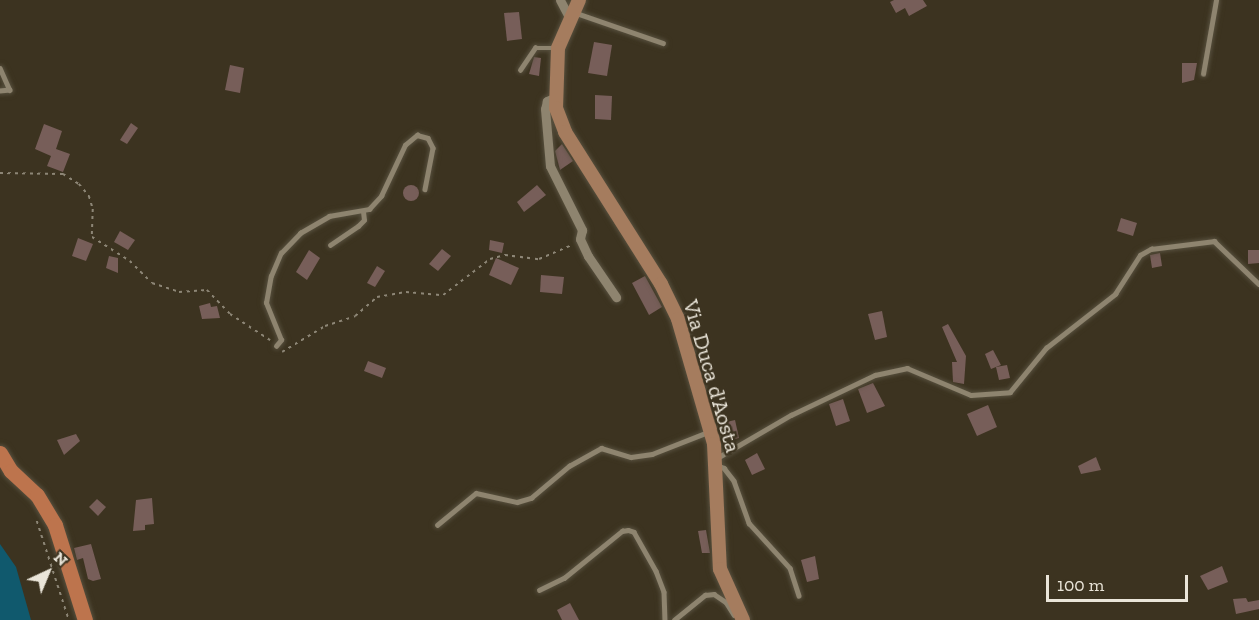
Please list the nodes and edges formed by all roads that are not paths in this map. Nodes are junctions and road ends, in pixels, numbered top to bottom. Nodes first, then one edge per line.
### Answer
1 (560, 0) edge
2 (1216, 0) edge
3 (574, 10) edge
4 (663, 43) dead end
5 (558, 48) junction
6 (0, 68) edge
7 (520, 70) dead end
8 (1203, 74) dead end
9 (0, 91) edge
10 (554, 98) junction
11 (425, 189) dead end
12 (363, 212) junction
13 (330, 245) dead end
14 (1259, 284) edge
15 (616, 297) dead end
16 (276, 346) road end
17 (711, 431) junction
18 (0, 453) edge
19 (716, 462) junction
20 (436, 525) dead end
21 (539, 590) dead end
22 (799, 596) dead end
23 (743, 618) edge
24 (85, 620) edge
25 (665, 620) edge
26 (674, 620) edge

1 - 3 street
2 - 8 lane
3 - 4 lane
3 - 5 main road, Via Duca d'Aosta
5 - 7 lane
5 - 10 main road, Via Duca d'Aosta
6 - 9 lane
10 - 15 street, Via Duca d'Aosta
10 - 17 main road, Via Duca d'Aosta
11 - 12 lane
12 - 13 lane
12 - 16 lane
14 - 19 lane
17 - 19 main road, Via Duca d'Aosta
17 - 20 lane
18 - 24 main road
19 - 22 lane
19 - 23 main road, Via Duca d'Aosta
21 - 25 lane
23 - 26 lane

